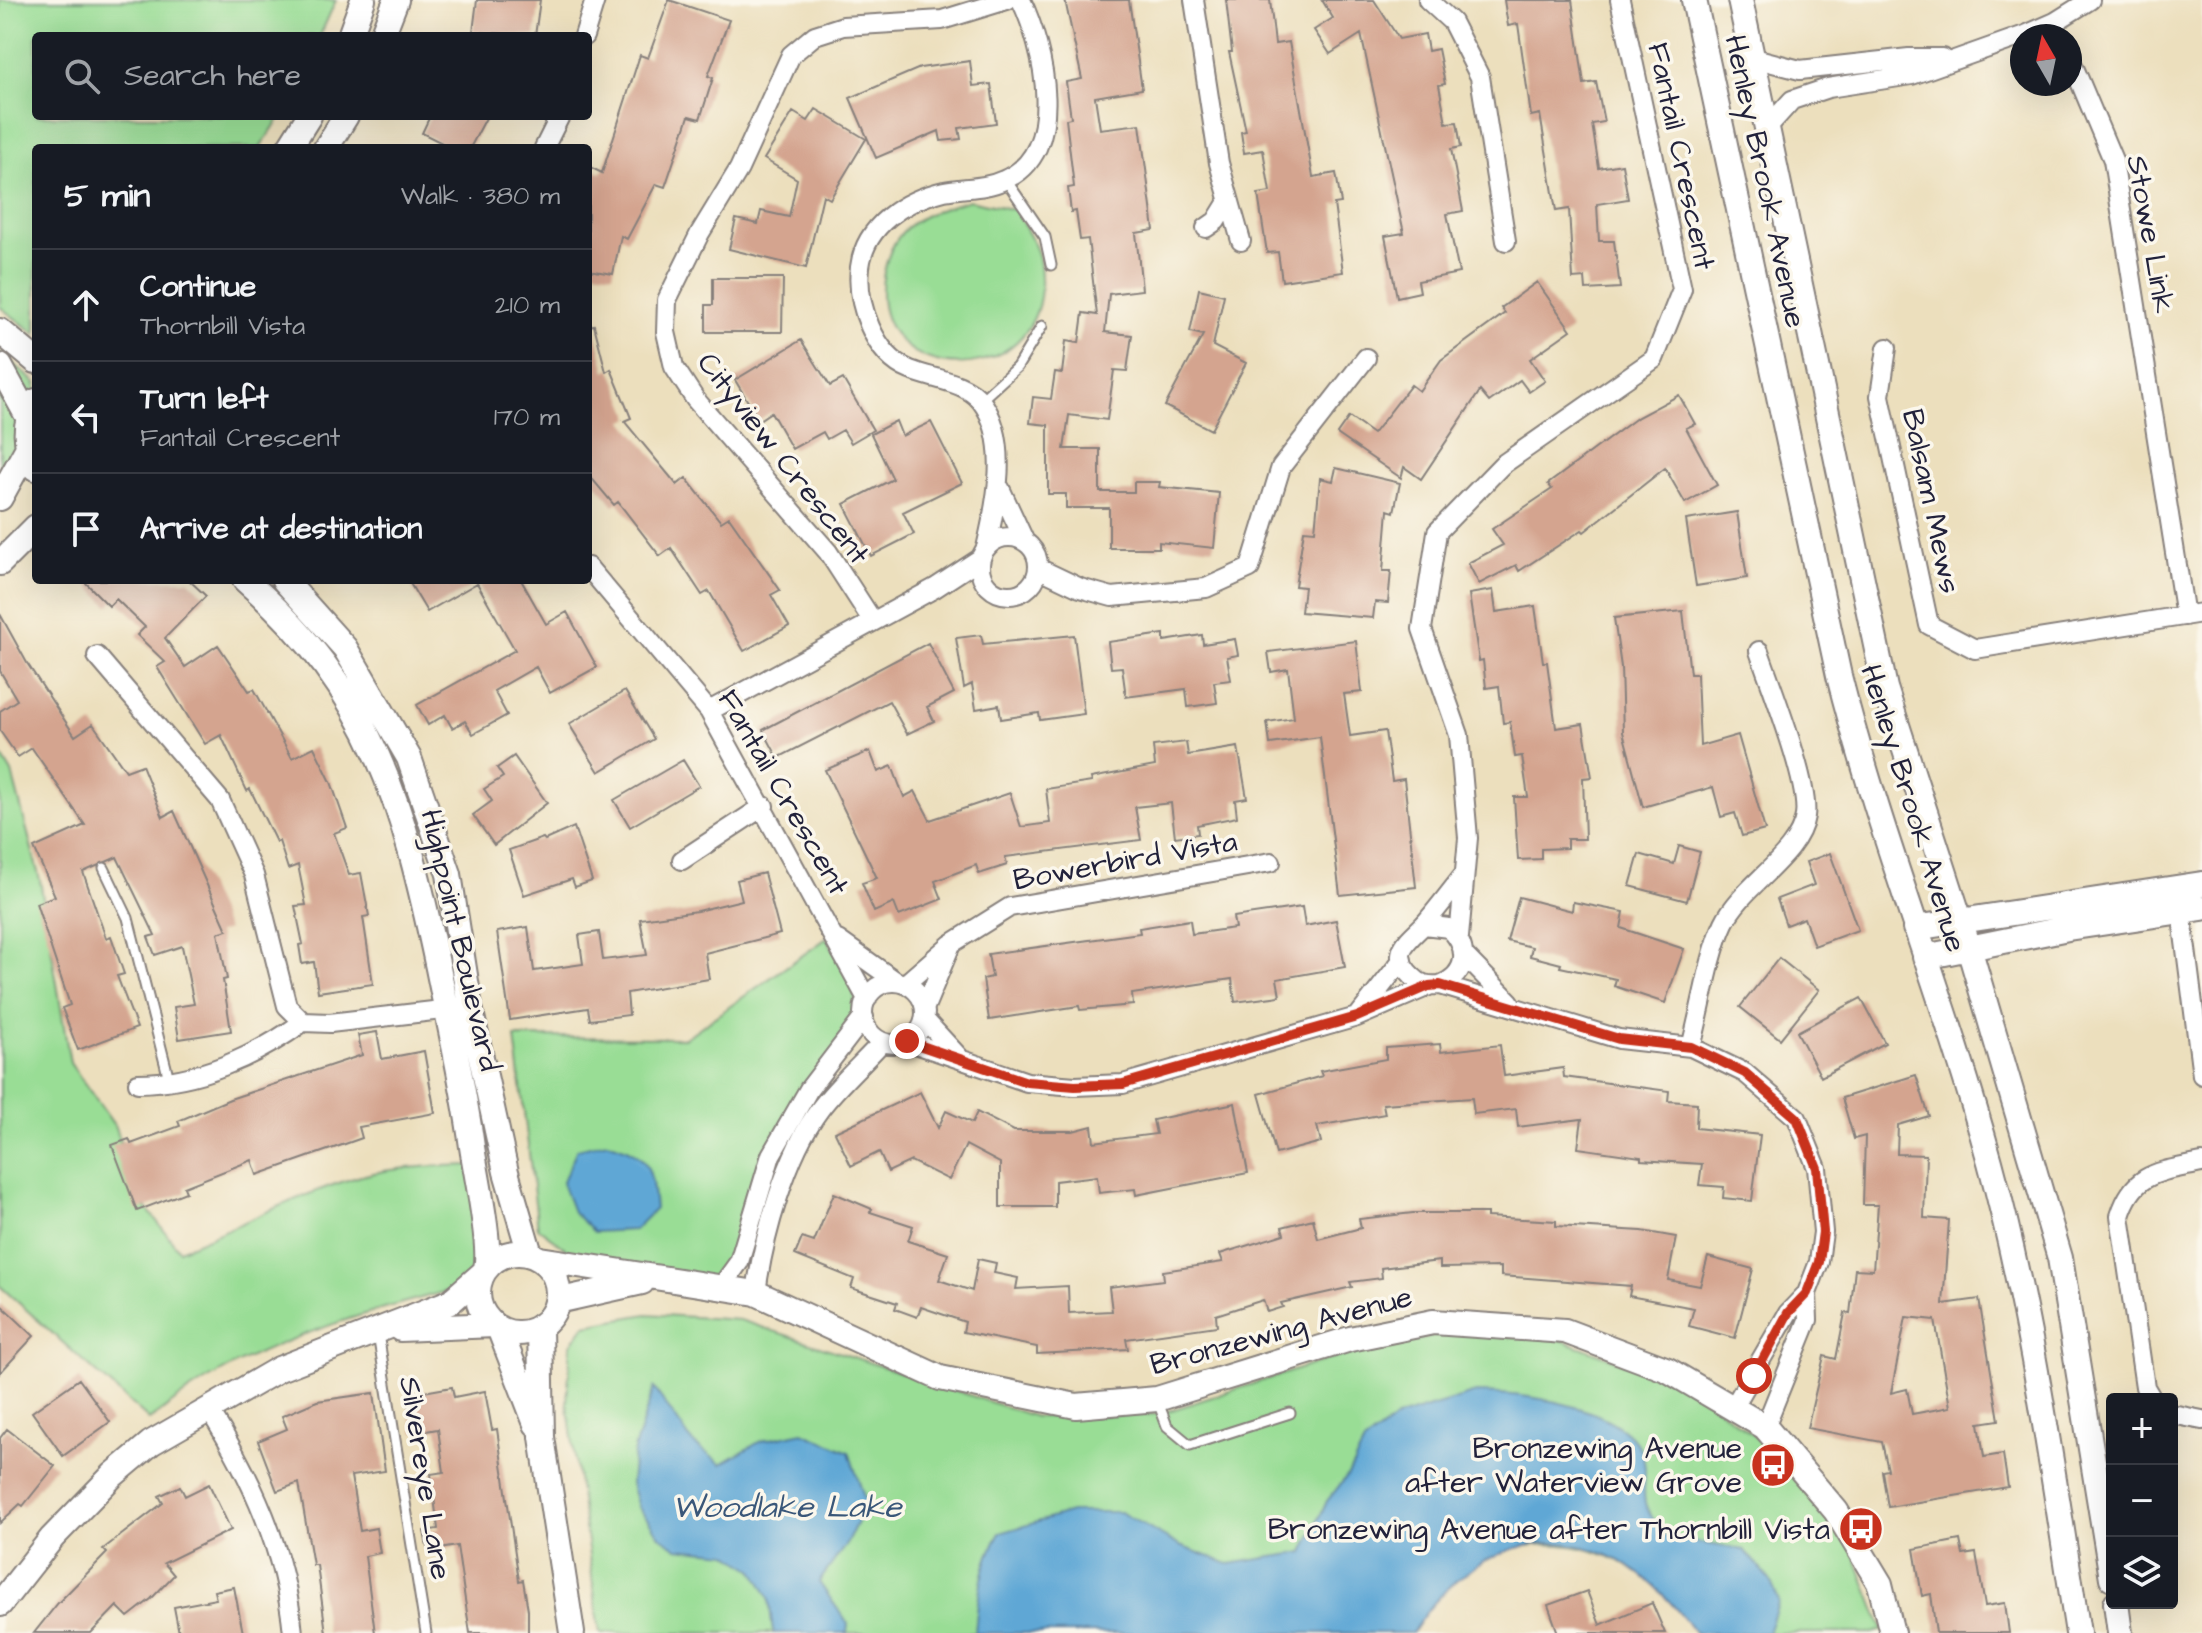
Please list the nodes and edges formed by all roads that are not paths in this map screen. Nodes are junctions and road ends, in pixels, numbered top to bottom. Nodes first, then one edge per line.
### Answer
1 (363, 0) edge
2 (396, 0) edge
3 (595, 0) edge
4 (1007, 0) edge
5 (1021, 0) edge
6 (1194, 0) edge
7 (1428, 0) edge
8 (1620, 0) edge
9 (1694, 0) edge
10 (1740, 0) edge
11 (2090, 0) edge
12 (2064, 24) edge
13 (351, 32) edge
14 (384, 32) edge
15 (585, 32) edge
16 (2010, 40) edge
17 (1750, 57) junction
18 (1953, 58) junction
19 (2082, 86) edge
20 (306, 120) edge
21 (344, 120) edge
22 (558, 120) edge
23 (1765, 130) junction
24 (292, 144) edge
25 (328, 144) edge
26 (546, 144) edge
27 (1006, 180) junction
28 (1229, 200) junction
29 (1206, 228) dead end
30 (1241, 241) dead end
31 (1506, 241) dead end
32 (1051, 265) dead end
33 (1042, 326) dead end
34 (0, 331) edge
35 (1887, 348) dead end
36 (32, 358) edge
37 (1366, 358) dead end
38 (0, 366) edge
39 (981, 400) junction
40 (32, 409) edge
41 (32, 458) edge
42 (1000, 488) junction
43 (0, 498) edge
44 (32, 531) edge
45 (1025, 542) junction
46 (984, 553) junction
47 (0, 563) edge
48 (1038, 568) junction
49 (592, 572) edge
50 (984, 582) junction
51 (250, 584) edge
52 (288, 584) edge
53 (1030, 587) junction
54 (935, 588) junction
55 (1080, 588) junction
56 (2194, 615) edge
57 (872, 620) junction
58 (1759, 651) dead end
59 (97, 656) dead end
60 (709, 711) junction
61 (764, 806) junction
62 (682, 860) dead end
63 (1271, 862) dead end
64 (104, 868) dead end
65 (1462, 877) junction
66 (2190, 885) edge
67 (2192, 911) edge
68 (1960, 921) junction
69 (1424, 925) junction
70 (1915, 928) junction
71 (836, 938) junction
72 (951, 944) junction
73 (1462, 946) junction
74 (1969, 948) junction
75 (1925, 957) junction
76 (1402, 960) junction
77 (901, 983) junction
78 (1435, 986) junction
79 (1512, 1004) junction
80 (458, 1008) junction
81 (865, 1008) junction
82 (925, 1013) junction
83 (1357, 1017) junction
84 (303, 1022) junction
85 (907, 1041) junction
86 (882, 1042) junction
87 (1691, 1047) junction
88 (961, 1059) junction
89 (2202, 1075) edge
90 (138, 1083) dead end
91 (170, 1083) junction
92 (2202, 1163) edge
93 (535, 1257) junction
94 (484, 1271) junction
95 (664, 1277) junction
96 (721, 1287) junction
97 (756, 1293) junction
98 (1807, 1293) junction
99 (557, 1301) junction
100 (496, 1326) junction
101 (540, 1326) junction
102 (377, 1331) junction
103 (2148, 1393) edge
104 (1157, 1399) junction
105 (208, 1408) junction
106 (1733, 1408) junction
107 (1290, 1413) dead end
108 (2178, 1415) edge
109 (2202, 1420) edge
110 (1765, 1427) junction
111 (542, 1437) junction
112 (2106, 1541) edge
113 (0, 1604) edge
114 (2117, 1609) edge
115 (293, 1633) edge
116 (426, 1633) edge
117 (572, 1633) edge
118 (1892, 1633) edge
119 (2078, 1633) edge
120 (2120, 1633) edge

1 - 13 street
2 - 14 street
3 - 15 street
4 - 57 street, Cityview Crescent
5 - 27 street
6 - 28 street
7 - 31 street
8 - 65 street, Fantail Crescent
9 - 70 street, Henley Brook Avenue
10 - 17 street, Henley Brook Avenue
11 - 12 street
16 - 18 street
17 - 18 street
17 - 23 street, Henley Brook Avenue
18 - 23 street
19 - 56 street, Stowe Link
20 - 24 street
21 - 25 street
22 - 26 street
23 - 68 street, Henley Brook Avenue
27 - 32 lane
27 - 39 street
28 - 29 street
28 - 30 street
33 - 39 lane
34 - 36 street
35 - 56 street, Balsam Mews
37 - 55 street
38 - 40 street
39 - 42 street
40 - 41 street
41 - 43 street
42 - 45 street
42 - 46 street
44 - 47 street
45 - 46 street
45 - 48 street
46 - 50 street
46 - 54 street
48 - 53 street
48 - 55 street
49 - 60 street, Fantail Crescent
50 - 53 street
50 - 54 street
51 - 80 street, Highpoint Boulevard
52 - 80 street, Highpoint Boulevard
53 - 55 street
54 - 57 street
57 - 60 street
58 - 87 street
59 - 84 street
60 - 61 street, Fantail Crescent
61 - 62 street
61 - 71 street, Fantail Crescent
63 - 72 street, Bowerbird Vista
64 - 91 lane
65 - 69 street, Fantail Crescent
65 - 73 street, Fantail Crescent
66 - 67 street
66 - 68 street
67 - 74 street
67 - 89 street
68 - 70 street
68 - 74 street, Henley Brook Avenue
69 - 73 street
69 - 76 street
70 - 75 street, Henley Brook Avenue
71 - 77 street, Fantail Crescent
71 - 81 street, Fantail Crescent
72 - 77 street, Bowerbird Vista
72 - 82 street
73 - 78 street
73 - 79 street
74 - 75 street
74 - 112 street, Henley Brook Avenue
75 - 119 street, Henley Brook Avenue
76 - 78 street
76 - 83 street
77 - 81 street
77 - 82 street
78 - 79 street
78 - 83 street
79 - 87 street
80 - 84 street
80 - 93 street, Highpoint Boulevard
80 - 94 street, Highpoint Boulevard
81 - 86 street
81 - 96 street
82 - 85 street
82 - 88 street
83 - 88 street
84 - 91 street
85 - 86 street
85 - 88 street
86 - 97 street
87 - 98 street
90 - 91 street
92 - 103 street
93 - 94 street
93 - 95 street, Bronzewing Avenue
93 - 99 street
94 - 100 street
94 - 102 street
95 - 96 street, Bronzewing Avenue
95 - 99 street, Bronzewing Avenue
96 - 97 street, Bronzewing Avenue
97 - 104 street, Bronzewing Avenue
98 - 106 street
98 - 110 street
99 - 101 street
100 - 101 street
100 - 102 street
100 - 111 street
101 - 111 street
102 - 105 street
102 - 116 lane, Silvereye Lane
104 - 106 street, Bronzewing Avenue
104 - 107 lane
105 - 113 street
105 - 115 street
106 - 110 street, Bronzewing Avenue
108 - 109 street
110 - 118 street, Bronzewing Avenue
111 - 117 street
114 - 120 street

